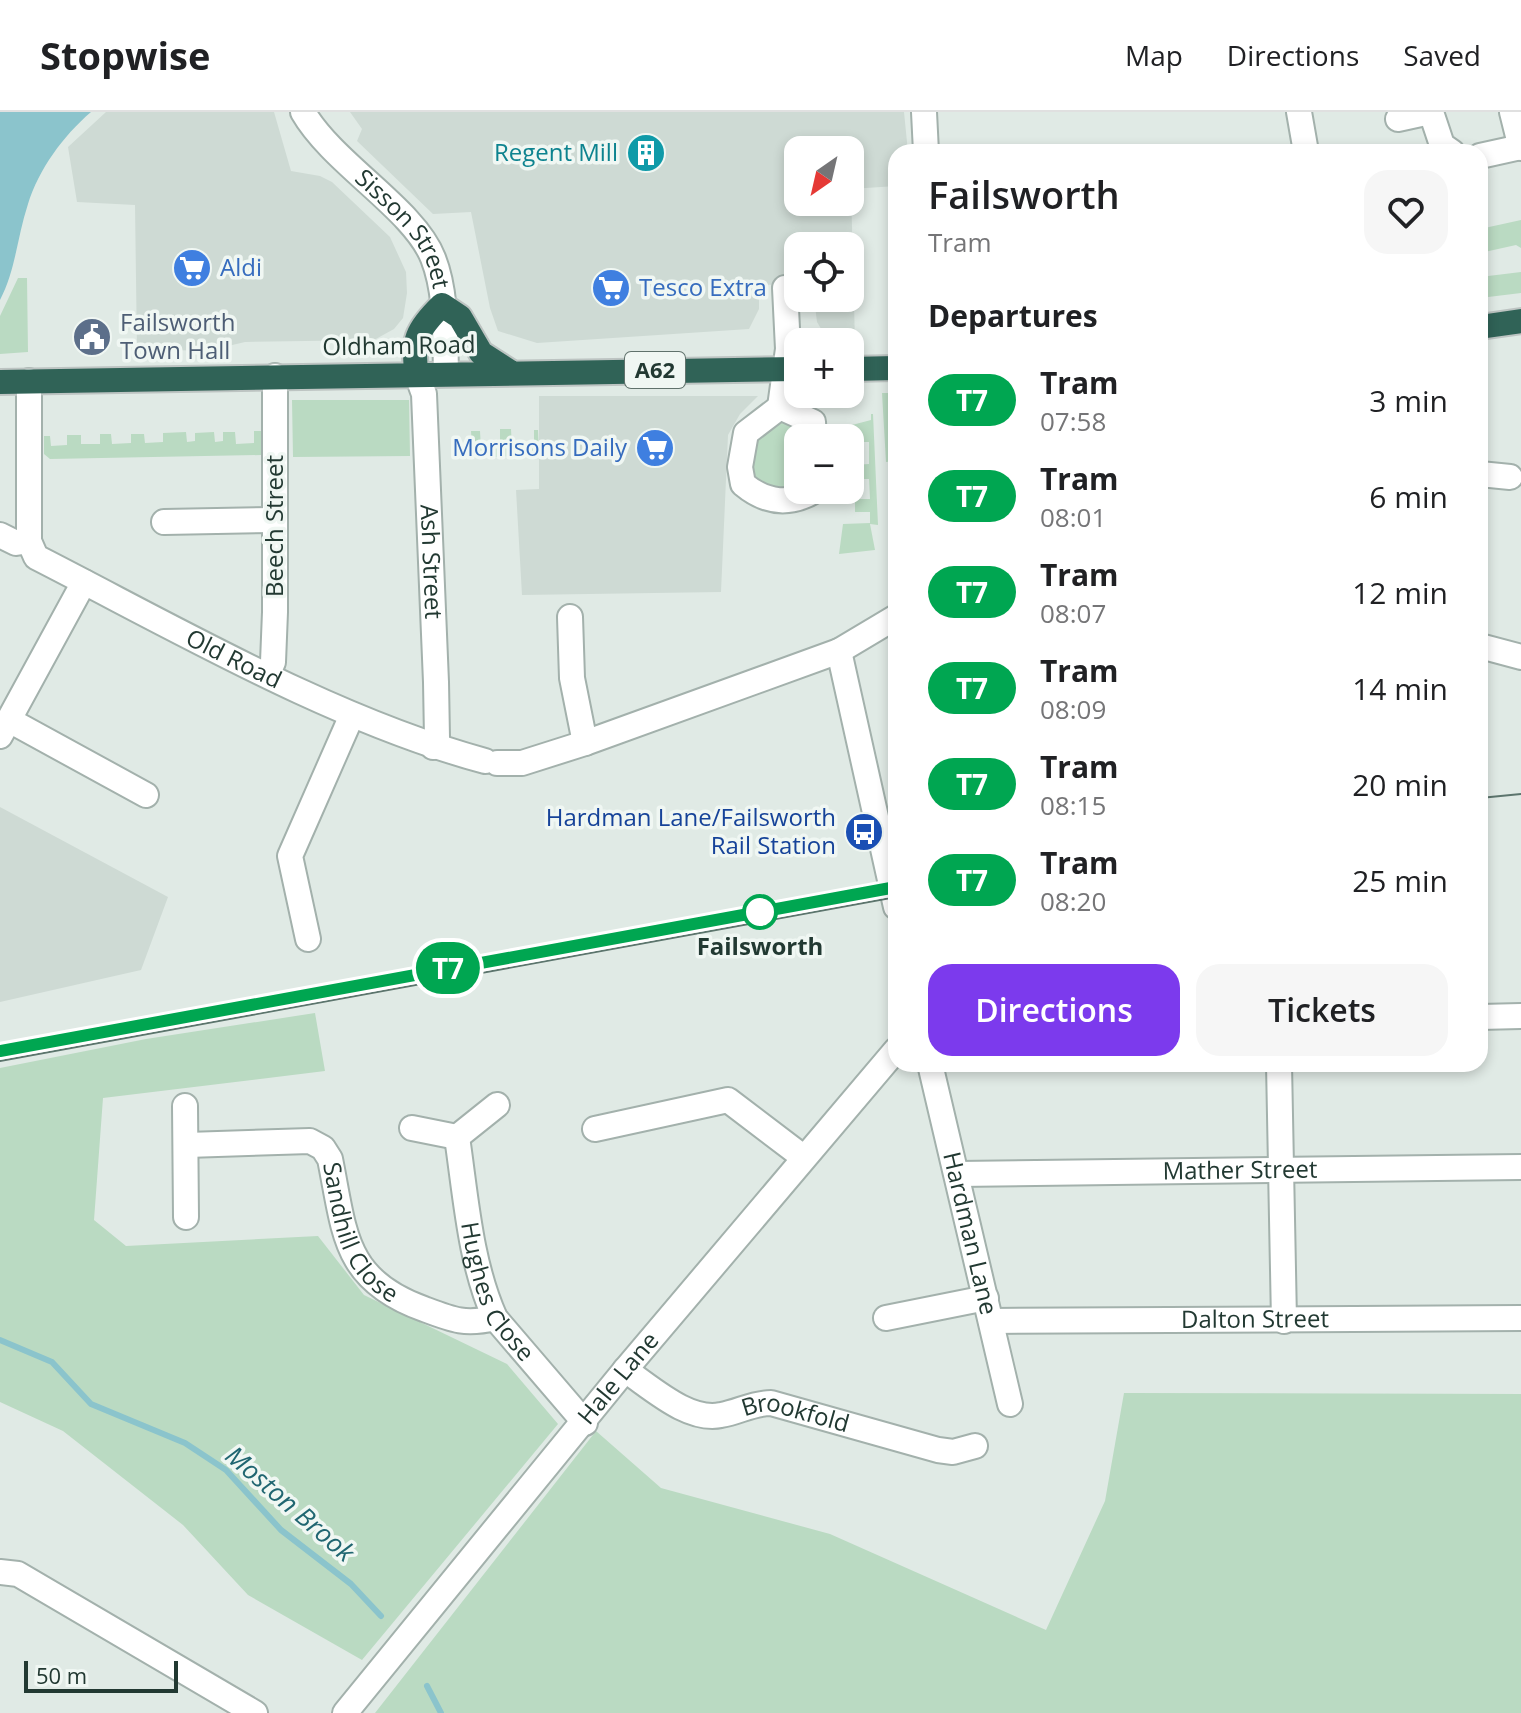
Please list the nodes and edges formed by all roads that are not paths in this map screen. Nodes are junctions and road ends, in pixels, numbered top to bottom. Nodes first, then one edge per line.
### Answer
1 (303, 112) edge
2 (924, 112) edge
3 (1299, 112) edge
4 (1430, 112) edge
5 (1512, 112) edge
6 (1398, 119) dead end
7 (926, 144) edge
8 (1305, 144) edge
9 (1442, 144) edge
10 (1521, 147) edge
11 (1488, 154) edge
12 (442, 305) junction
13 (1521, 321) edge
14 (1488, 326) edge
15 (888, 368) edge
16 (784, 369) edge
17 (864, 369) edge
18 (512, 373) junction
19 (446, 374) junction
20 (417, 375) junction
21 (275, 376) junction
22 (29, 381) junction
23 (0, 382) edge
24 (784, 393) edge
25 (780, 407) junction
26 (813, 424) edge
27 (1488, 475) edge
28 (1510, 477) dead end
29 (784, 502) edge
30 (274, 520) junction
31 (164, 522) dead end
32 (0, 535) edge
33 (29, 541) junction
34 (84, 582) junction
35 (570, 617) dead end
36 (888, 622) edge
37 (1488, 648) edge
38 (839, 651) junction
39 (1521, 657) edge
40 (268, 674) junction
41 (352, 715) junction
42 (4, 728) edge
43 (585, 743) junction
44 (433, 747) junction
45 (146, 795) dead end
46 (888, 871) edge
47 (308, 939) dead end
48 (1521, 1016) edge
49 (1488, 1017) edge
50 (888, 1059) edge
51 (932, 1072) edge
52 (1279, 1072) edge
53 (497, 1105) dead end
54 (185, 1106) dead end
55 (412, 1128) dead end
56 (595, 1129) dead end
57 (457, 1137) junction
58 (187, 1145) junction
59 (803, 1157) junction
60 (1521, 1167) edge
61 (1281, 1170) junction
62 (958, 1174) junction
63 (186, 1217) dead end
64 (988, 1310) junction
65 (495, 1318) junction
66 (886, 1318) dead end
67 (1521, 1318) edge
68 (1284, 1321) junction
69 (625, 1370) junction
70 (1010, 1404) dead end
71 (585, 1423) junction
72 (967, 1443) dead end
73 (0, 1572) edge
74 (255, 1713) edge
75 (345, 1713) edge

1 - 12 street, Sisson Street
2 - 7 street
3 - 8 street
4 - 6 street
4 - 9 street
5 - 10 street
10 - 11 street
12 - 18 highway
12 - 19 street, Sisson Street
12 - 20 highway
13 - 14 highway
15 - 17 highway
16 - 18 highway, Oldham Road / A62
18 - 19 highway, Oldham Road / A62
19 - 20 highway, Oldham Road / A62
20 - 21 highway, Oldham Road / A62
20 - 44 street, Ash Street
21 - 22 highway, Oldham Road / A62
21 - 30 street, Beech Street
22 - 23 highway, Oldham Road / A62
22 - 33 street
24 - 25 street
25 - 26 street
25 - 29 street
27 - 28 street
30 - 31 street
30 - 40 street, Beech Street
32 - 33 street
33 - 34 street, Old Road
34 - 40 street, Old Road
34 - 42 street
35 - 43 street
36 - 38 street, Old Road
37 - 39 street
38 - 43 street, Old Road
38 - 46 street
40 - 41 street, Old Road
41 - 44 street, Old Road
41 - 47 street
42 - 45 street
43 - 44 street, Old Road
48 - 49 street
50 - 59 street, Hale Lane
51 - 62 street, Hardman Lane
52 - 61 street
53 - 57 street
54 - 58 street
55 - 57 street
56 - 59 street
57 - 65 street, Hughes Close
58 - 63 street
58 - 65 street, Sandhill Close
59 - 69 street, Hale Lane
60 - 61 street, Mather Street
61 - 62 street, Mather Street
61 - 68 street
62 - 64 street, Hardman Lane
64 - 66 street, Dalton Street
64 - 68 street, Dalton Street
64 - 70 street, Hardman Lane
65 - 71 street, Hughes Close
67 - 68 street, Dalton Street
69 - 71 street, Hale Lane
69 - 72 street, Brookfold
71 - 75 street, Hale Lane
73 - 74 street

